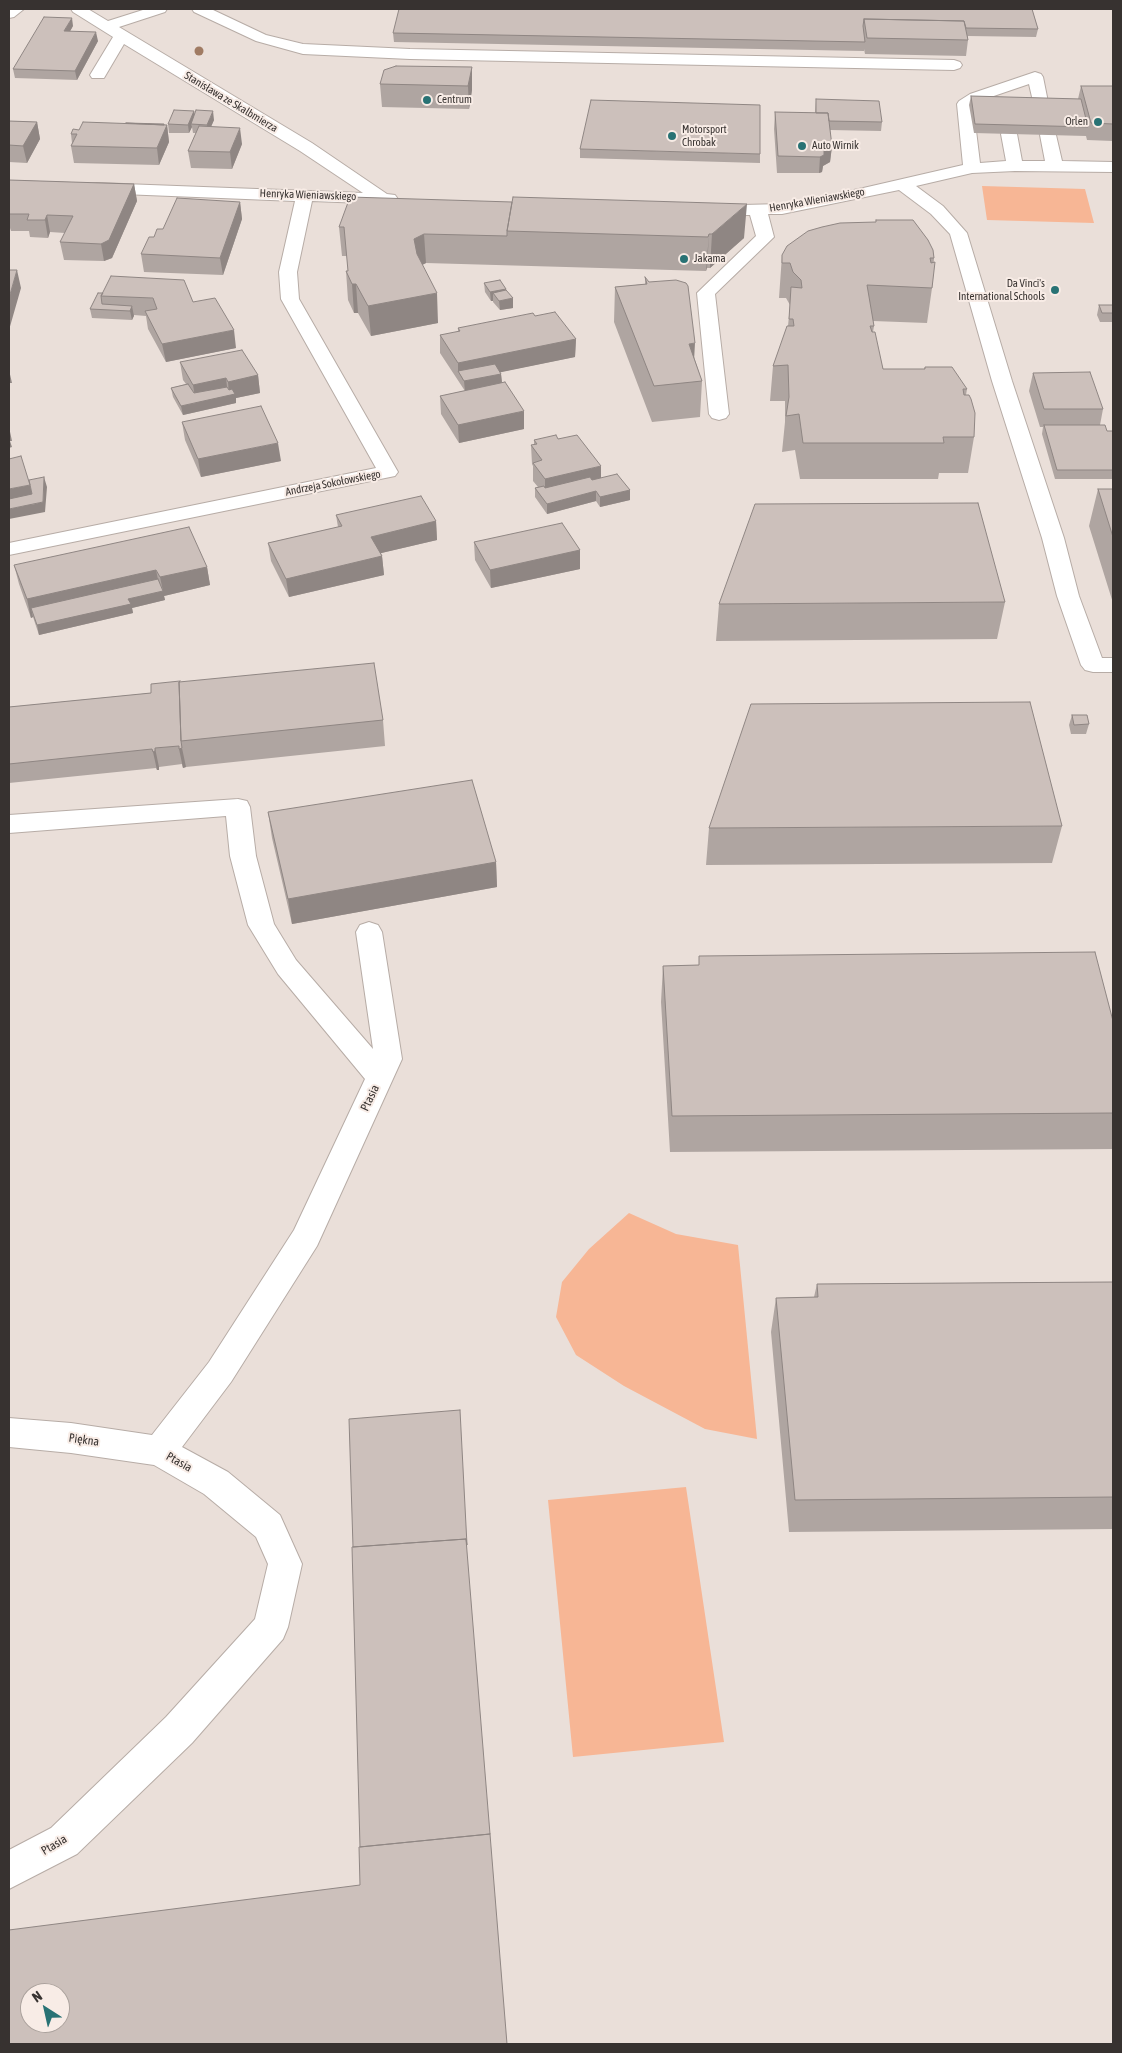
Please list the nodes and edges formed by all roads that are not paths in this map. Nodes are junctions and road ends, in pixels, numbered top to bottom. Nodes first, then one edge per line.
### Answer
1 (17, 9) edge
2 (78, 9) edge
3 (160, 9) edge
4 (199, 9) edge
5 (9, 14) edge
6 (108, 26) junction
7 (122, 35) junction
8 (954, 65) edge
9 (98, 75) dead end
10 (1002, 89) junction
11 (1003, 106) edge
12 (1042, 107) edge
13 (1009, 134) edge
14 (1048, 135) edge
15 (1015, 166) junction
16 (1054, 166) junction
17 (1113, 167) edge
18 (972, 168) junction
19 (902, 184) junction
20 (78, 187) edge
21 (305, 195) junction
22 (382, 198) junction
23 (409, 199) edge
24 (693, 209) edge
25 (758, 210) junction
26 (719, 414) dead end
27 (9, 549) edge
28 (1113, 665) edge
29 (9, 824) edge
30 (369, 932) dead end
31 (380, 1077) junction
32 (9, 1432) edge
33 (159, 1451) junction
34 (9, 1870) edge

1 - 5 street
2 - 6 street, Stanisława ze Skalbmierza
3 - 6 street
4 - 8 street
6 - 7 street, Stanisława ze Skalbmierza
7 - 9 street
7 - 22 street, Stanisława ze Skalbmierza
10 - 11 street
10 - 12 street
10 - 18 street
13 - 15 street
14 - 16 street
15 - 16 street, Henryka Wieniawskiego
15 - 18 street, Henryka Wieniawskiego
16 - 17 street, Henryka Wieniawskiego
18 - 19 street, Henryka Wieniawskiego
19 - 25 street, Henryka Wieniawskiego
19 - 28 street
20 - 21 street, Henryka Wieniawskiego
21 - 22 street, Henryka Wieniawskiego
21 - 27 street, Andrzeja Sokołowskiego
22 - 23 street, Henryka Wieniawskiego
24 - 25 street, Henryka Wieniawskiego
25 - 26 street
29 - 31 street
30 - 31 street, Ptasia
31 - 33 street, Ptasia
32 - 33 street, Piękna
33 - 34 street, Ptasia

